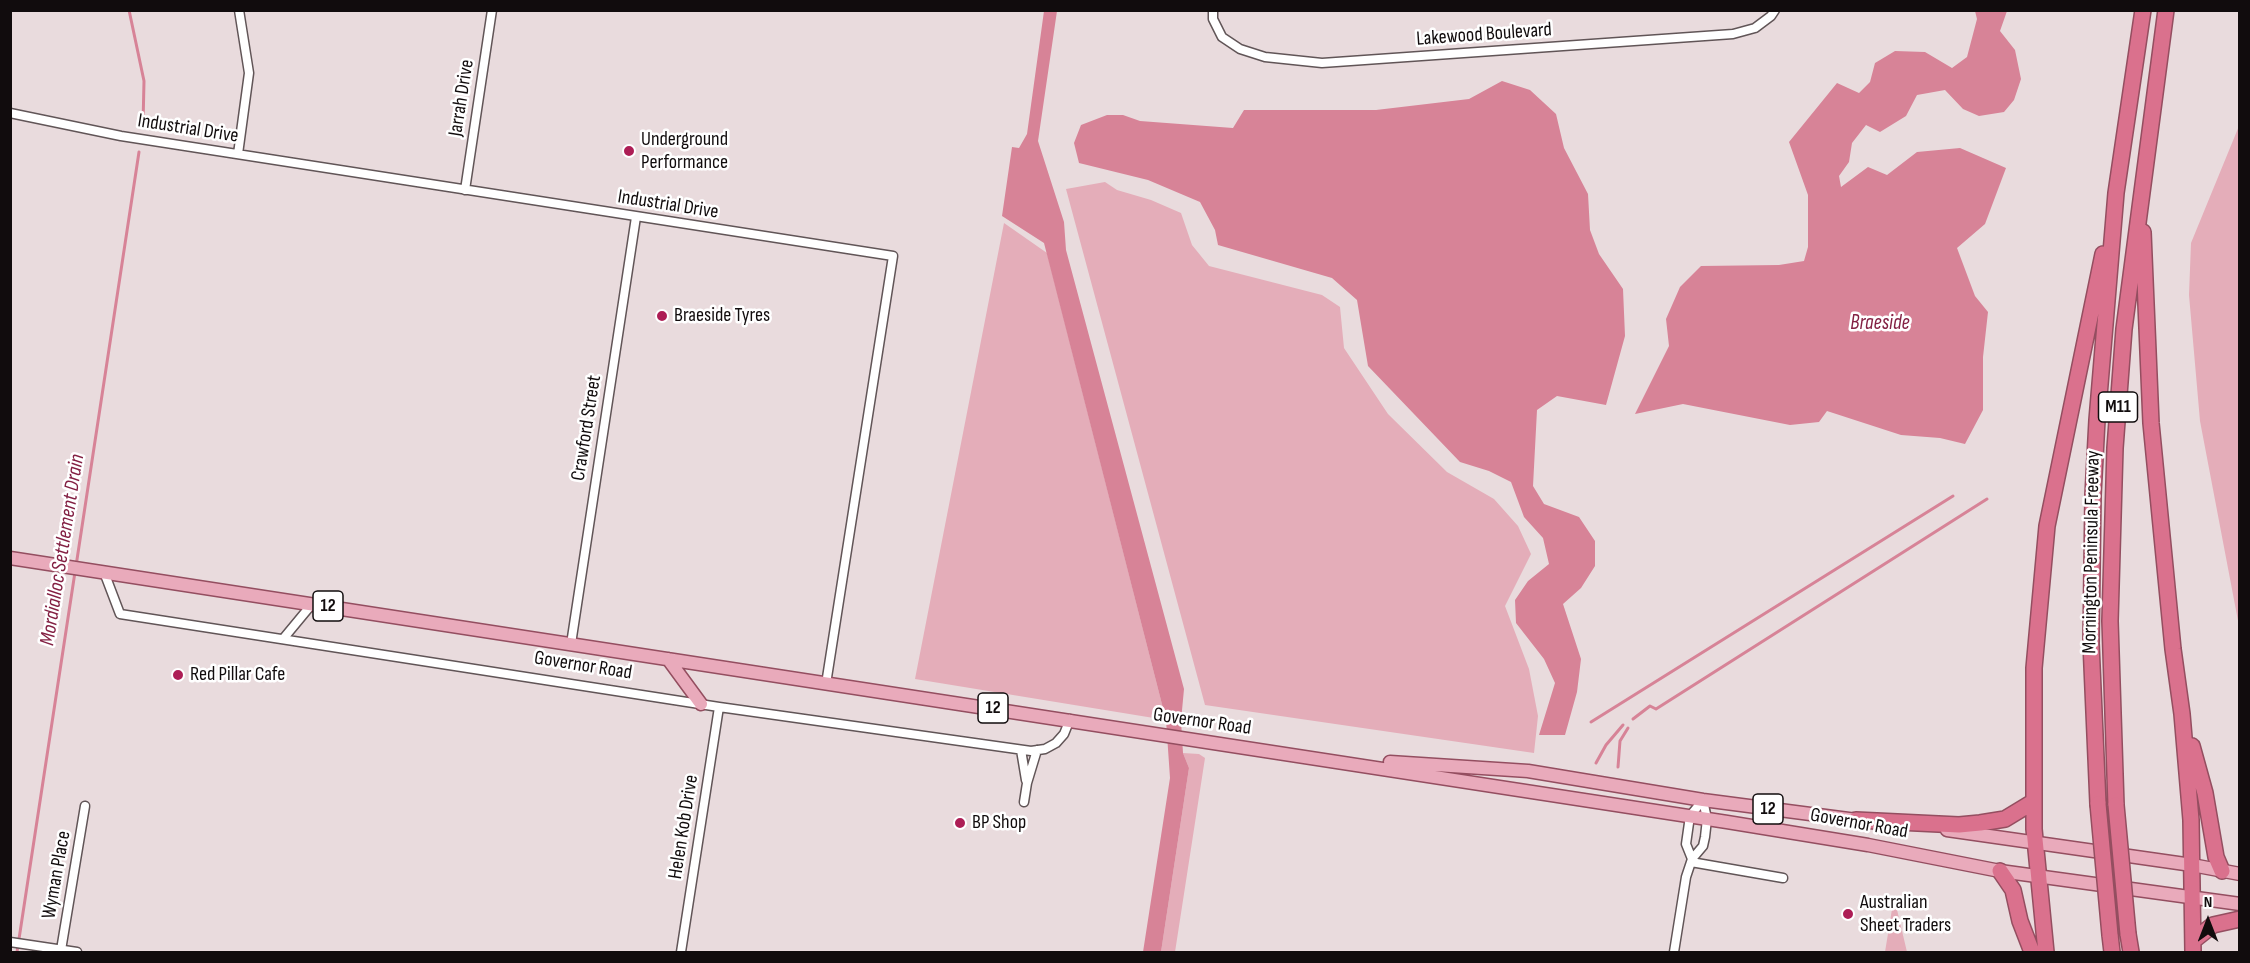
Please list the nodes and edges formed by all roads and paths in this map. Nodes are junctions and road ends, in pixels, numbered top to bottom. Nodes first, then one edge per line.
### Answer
1 (239, 10) edge
2 (492, 10) edge
3 (1213, 10) edge
4 (1774, 10) edge
5 (2143, 10) edge
6 (2166, 10) edge
7 (10, 113) edge
8 (237, 154) junction
9 (465, 190) junction
10 (2116, 193) junction
11 (2141, 196) junction
12 (636, 217) junction
13 (10, 558) edge
14 (104, 572) junction
15 (312, 604) junction
16 (283, 639) junction
17 (571, 644) junction
18 (668, 659) junction
19 (826, 684) junction
20 (700, 704) junction
21 (719, 707) junction
22 (2182, 714) junction
23 (1070, 719) junction
24 (1022, 750) junction
25 (1037, 750) junction
26 (1329, 760) junction
27 (1027, 783) junction
28 (1703, 800) junction
29 (1024, 802) dead end
30 (2033, 802) junction
31 (85, 806) dead end
32 (1690, 816) junction
33 (1707, 819) junction
34 (1856, 820) junction
35 (2035, 842) junction
36 (1691, 860) junction
37 (2192, 865) junction
38 (2000, 871) junction
39 (2222, 871) junction
40 (2240, 874) edge
41 (2038, 876) junction
42 (1783, 878) dead end
43 (2193, 897) junction
44 (2240, 904) edge
45 (2240, 919) edge
46 (10, 942) edge
47 (2194, 946) edge
48 (61, 950) junction
49 (77, 952) edge
50 (681, 952) edge
51 (1674, 952) edge
52 (2032, 952) edge
53 (2046, 952) edge
54 (2112, 952) edge
55 (2131, 952) edge

1 - 8 street
2 - 9 street, Jarrah Drive
3 - 4 street, Lakewood Boulevard
5 - 10 highway, Mornington Peninsula Freeway / M11
6 - 11 highway, Mornington Peninsula Freeway / M11
7 - 8 street, Industrial Drive
8 - 9 street, Industrial Drive
9 - 12 street, Industrial Drive
10 - 30 highway
10 - 54 highway, Mornington Peninsula Freeway / M11, bridge
11 - 22 highway
11 - 55 highway, Mornington Peninsula Freeway / M11, bridge
12 - 17 street, Crawford Street
12 - 19 street, Industrial Drive
13 - 14 main road, Governor Road / 12
14 - 15 main road, Governor Road / 12
14 - 16 street, Governor Road
15 - 16 street
15 - 17 main road, Governor Road / 12
16 - 20 street, Governor Road
17 - 18 main road, Governor Road / 12
18 - 19 main road, Governor Road / 12
18 - 20 main road
19 - 23 main road, Governor Road / 12
20 - 21 street, Governor Road
21 - 24 street, Governor Road
21 - 50 street, Helen Kob Drive
22 - 37 highway
22 - 39 highway
23 - 25 street, Governor Road
23 - 26 main road, Governor Road / 12
24 - 25 street, Governor Road
24 - 27 street
25 - 27 street
26 - 28 main road, Governor Road / 12
26 - 32 main road, Governor Road / 12
27 - 29 street
28 - 32 street
28 - 33 street
28 - 34 main road, Governor Road / 12
30 - 34 highway
30 - 35 highway
31 - 48 street, Wyman Place
32 - 33 main road, Governor Road / 12
32 - 36 street
33 - 36 street
33 - 38 main road, Governor Road / 12
34 - 35 main road, Governor Road / 12
35 - 37 main road, Governor Road / 12
35 - 41 highway
36 - 42 street
36 - 51 street
37 - 39 main road, Governor Road / 12
37 - 43 highway
38 - 41 main road, Governor Road / 12
38 - 52 highway
39 - 40 main road, Governor Road / 12
41 - 43 main road, Governor Road / 12
41 - 53 highway
43 - 44 main road, Governor Road / 12
43 - 47 highway
45 - 47 highway
46 - 48 street
48 - 49 street

